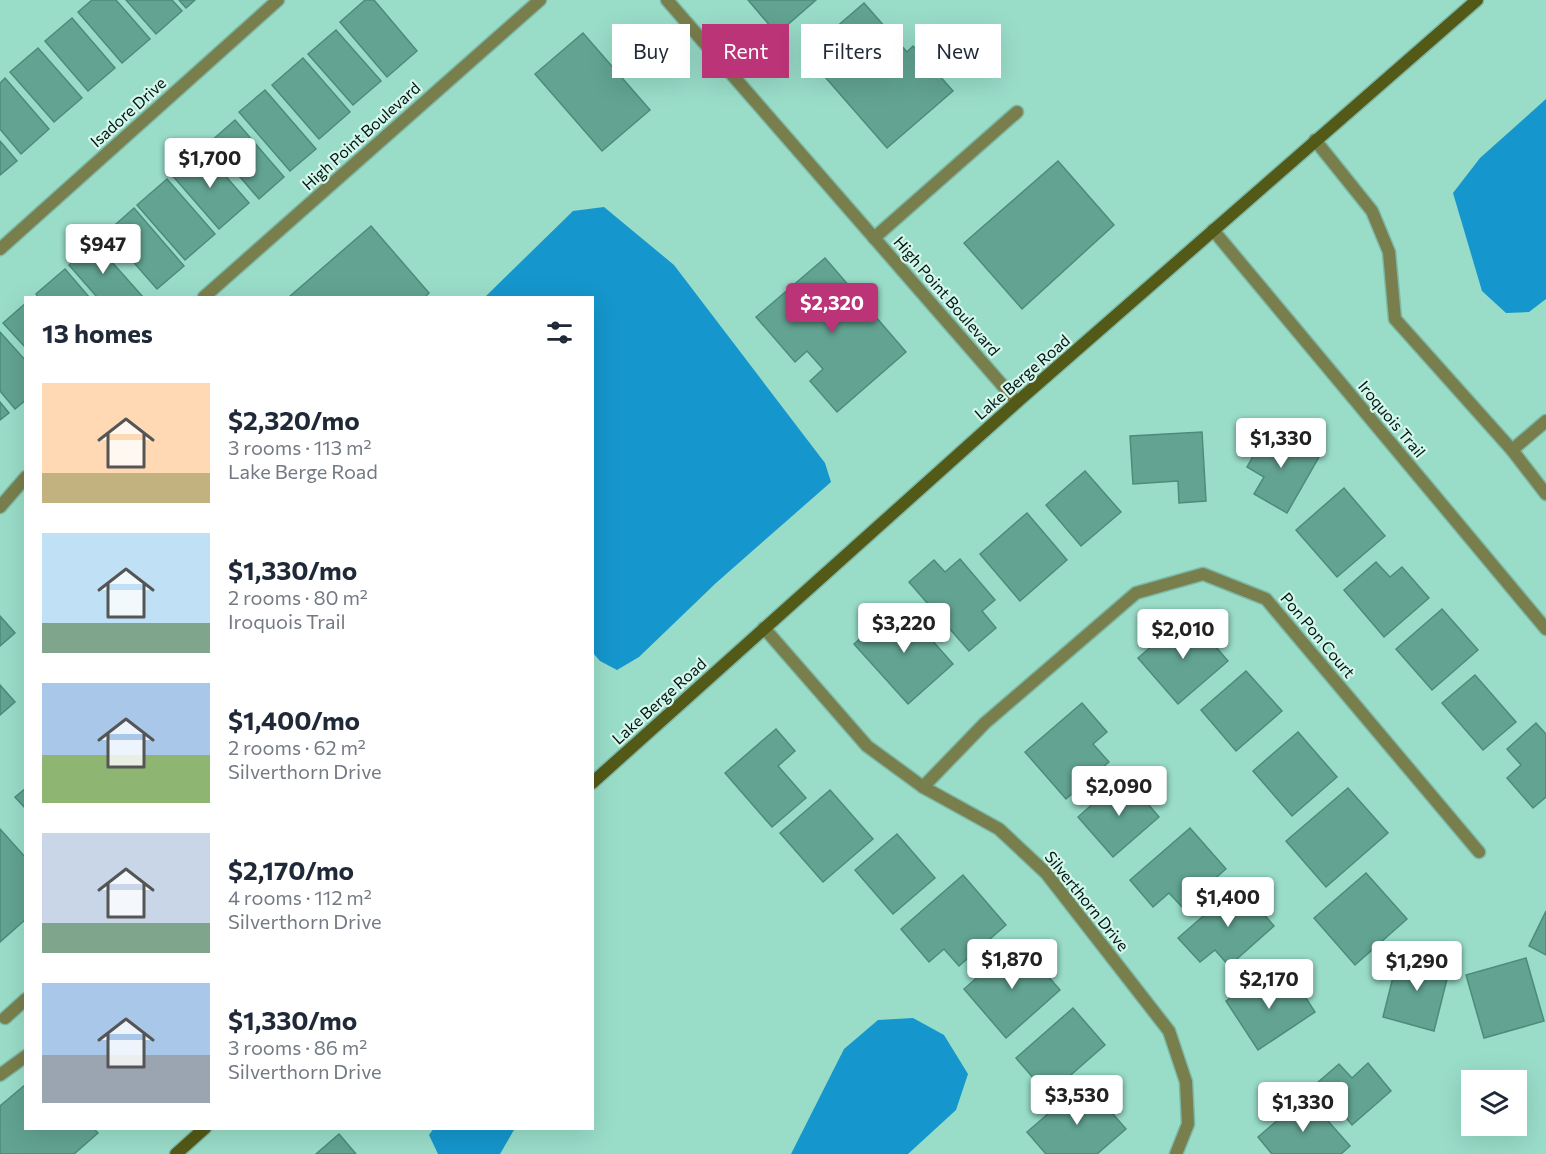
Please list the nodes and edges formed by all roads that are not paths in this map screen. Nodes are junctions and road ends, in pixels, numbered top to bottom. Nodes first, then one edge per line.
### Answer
1 (278, 0) edge
2 (540, 0) edge
3 (667, 0) edge
4 (1477, 0) edge
5 (1017, 111) dead end
6 (1315, 140) junction
7 (1213, 230) junction
8 (874, 238) junction
9 (0, 249) edge
10 (205, 296) edge
11 (1017, 402) junction
12 (1546, 421) edge
13 (1512, 450) junction
14 (24, 479) edge
15 (1546, 494) edge
16 (0, 507) edge
17 (764, 628) junction
18 (1546, 629) edge
19 (594, 781) edge
20 (923, 787) junction
21 (1479, 852) dead end
22 (24, 1001) edge
23 (5, 1018) dead end
24 (24, 1057) edge
25 (0, 1075) edge
26 (203, 1130) edge
27 (180, 1153) edge
28 (1176, 1154) edge

1 - 9 street, Isadore Drive
2 - 10 street, High Point Boulevard
3 - 8 street, High Point Boulevard
4 - 6 street, Lake Berge Road
5 - 8 street, High Point Boulevard
6 - 7 street, Lake Berge Road
6 - 13 street
7 - 11 street, Lake Berge Road
7 - 18 street, Iroquois Trail
8 - 11 street, High Point Boulevard
11 - 17 street, Lake Berge Road
12 - 13 street
13 - 15 street
14 - 16 street
17 - 19 street, Lake Berge Road
17 - 20 street, Silverthorn Drive
20 - 21 street, Pon Pon Court
20 - 28 street, Silverthorn Drive
22 - 23 street
24 - 25 street
26 - 27 street

